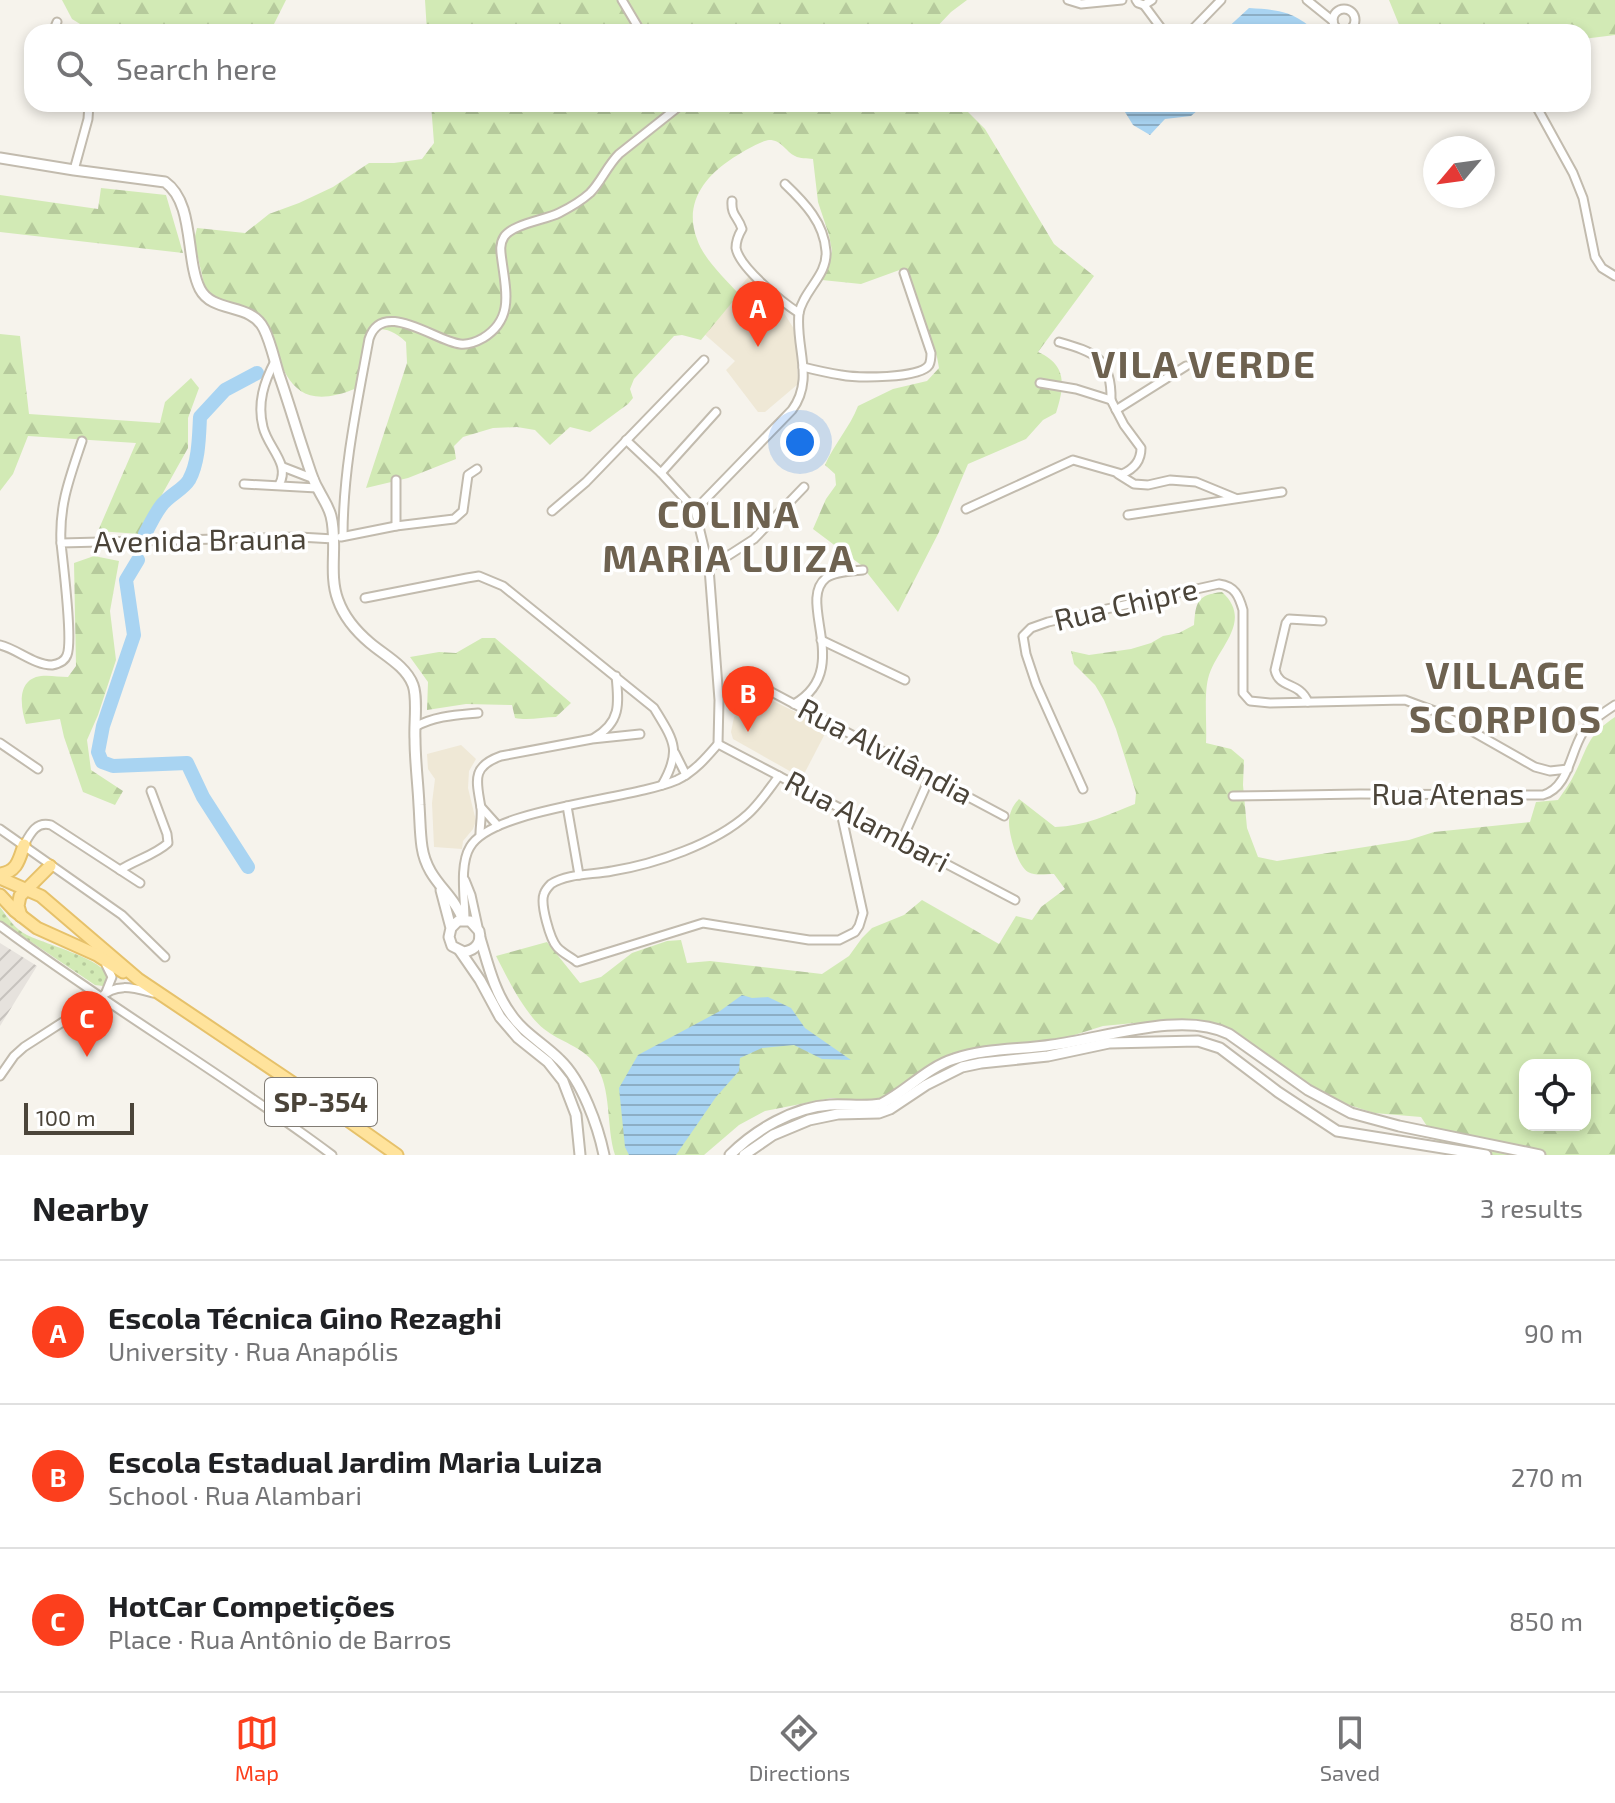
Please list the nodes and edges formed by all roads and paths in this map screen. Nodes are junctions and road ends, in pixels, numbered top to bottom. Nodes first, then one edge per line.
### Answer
1 (622, 0) edge
2 (1068, 0) edge
3 (1122, 0) edge
4 (1136, 0) edge
5 (1221, 0) edge
6 (1307, 0) edge
7 (1337, 0) edge
8 (1148, 2) edge
9 (1340, 10) junction
10 (1333, 21) junction
11 (636, 24) edge
12 (1160, 24) edge
13 (1198, 24) edge
14 (1334, 24) edge
15 (1354, 24) edge
16 (88, 112) edge
17 (672, 112) edge
18 (1539, 112) edge
19 (0, 158) edge
20 (74, 170) junction
21 (785, 184) dead end
22 (732, 201) dead end
23 (904, 273) dead end
24 (1615, 276) edge
25 (799, 313) junction
26 (1059, 342) dead end
27 (704, 360) dead end
28 (275, 361) junction
29 (1186, 366) dead end
30 (803, 367) junction
31 (1040, 383) dead end
32 (1111, 400) junction
33 (1116, 410) junction
34 (716, 412) dead end
35 (626, 440) junction
36 (82, 441) dead end
37 (283, 467) junction
38 (477, 469) dead end
39 (661, 473) junction
40 (1116, 473) junction
41 (396, 480) dead end
42 (244, 484) dead end
43 (315, 484) junction
44 (279, 485) junction
45 (804, 487) dead end
46 (1282, 492) dead end
47 (1237, 499) junction
48 (966, 509) dead end
49 (695, 510) junction
50 (552, 511) dead end
51 (1128, 515) dead end
52 (396, 526) junction
53 (337, 538) junction
54 (61, 543) junction
55 (709, 568) junction
56 (863, 570) dead end
57 (365, 598) dead end
58 (1322, 621) dead end
59 (821, 640) junction
60 (0, 645) edge
61 (616, 675) junction
62 (905, 680) dead end
63 (766, 689) dead end
64 (1308, 702) junction
65 (794, 704) junction
66 (1615, 705) edge
67 (478, 713) dead end
68 (415, 727) junction
69 (640, 734) dead end
70 (592, 739) junction
71 (0, 743) edge
72 (718, 744) junction
73 (675, 753) junction
74 (38, 769) dead end
75 (1568, 769) junction
76 (686, 775) junction
77 (779, 776) junction
78 (930, 777) junction
79 (662, 785) junction
80 (1083, 789) dead end
81 (151, 791) dead end
82 (1233, 796) dead end
83 (567, 806) junction
84 (481, 807) junction
85 (840, 808) junction
86 (1004, 816) dead end
87 (498, 826) junction
88 (0, 829) edge
89 (480, 834) junction
90 (902, 840) junction
91 (24, 845) junction
92 (50, 866) junction
93 (120, 870) junction
94 (579, 875) junction
95 (0, 876) edge
96 (464, 878) junction
97 (38, 880) junction
98 (140, 883) dead end
99 (440, 887) junction
100 (28, 890) junction
101 (0, 895) edge
102 (41, 896) junction
103 (1015, 900) dead end
104 (60, 911) junction
105 (21, 916) junction
106 (464, 920) junction
107 (0, 926) edge
108 (478, 927) junction
109 (451, 928) junction
110 (44, 932) junction
111 (480, 938) junction
112 (460, 951) junction
113 (97, 955) junction
114 (165, 957) dead end
115 (138, 979) junction
116 (103, 995) junction
117 (161, 995) junction
118 (0, 1076) edge
119 (332, 1155) edge
120 (397, 1155) edge
121 (580, 1155) edge
122 (604, 1155) edge
123 (730, 1155) edge
124 (744, 1155) edge
125 (1486, 1155) edge
126 (1540, 1155) edge

1 - 11 street
2 - 3 street
4 - 8 street
5 - 13 street
6 - 10 street
7 - 9 street
8 - 12 street
9 - 10 street
9 - 15 street
10 - 14 street
16 - 20 street
17 - 53 street
18 - 24 street
19 - 20 street
20 - 28 street
21 - 25 street
22 - 25 street
23 - 30 street
25 - 30 street
26 - 32 street
27 - 35 street
28 - 37 street
28 - 43 street
29 - 33 street
30 - 49 street
31 - 32 street
32 - 33 street
33 - 40 street
34 - 39 street
35 - 39 street
35 - 50 street
36 - 54 street
37 - 43 street
37 - 44 street
38 - 52 street, Avenida Brauna
39 - 49 street
40 - 47 street
40 - 48 street
41 - 52 street
42 - 44 street
43 - 44 street
43 - 53 street
45 - 55 street
46 - 47 street
47 - 51 street
49 - 55 street
52 - 53 street, Avenida Brauna
53 - 54 street, Avenida Brauna
53 - 68 street
54 - 60 street, Avenida Brauna
55 - 72 street
56 - 59 street
57 - 61 street
58 - 64 street
59 - 62 street
59 - 65 street
61 - 70 street
61 - 73 street
63 - 65 street, Rua Alvilândia
64 - 75 street, Rua Chipre
64 - 80 street, Rua Chipre
65 - 78 street, Rua Alvilândia
66 - 75 street, Rua Atenas
67 - 68 street
68 - 99 street
69 - 70 street
70 - 84 street
71 - 74 street
72 - 76 street
72 - 77 street, Rua Alambari
73 - 76 street
73 - 79 street
75 - 82 street, Rua Atenas
76 - 79 street
77 - 85 street, Rua Alambari
77 - 94 street
78 - 86 street, Rua Alvilândia
78 - 90 street
79 - 83 street
81 - 93 street
83 - 87 street
83 - 94 street
84 - 87 street
84 - 89 street
85 - 90 street, Rua Alambari
85 - 94 street
87 - 89 street
88 - 91 street
89 - 96 street
90 - 103 street, Rua Alambari
91 - 92 street
91 - 93 street
91 - 95 main road
92 - 97 main road
92 - 114 street
93 - 98 street
95 - 100 main road, SP-354
96 - 106 street
96 - 108 street
97 - 100 main road
97 - 102 main road
99 - 106 street
99 - 109 street
100 - 102 main road, SP-354
100 - 105 main road
101 - 105 main road, SP-354
102 - 104 main road, SP-354
104 - 110 main road
104 - 115 main road, SP-354
105 - 110 main road, SP-354
106 - 108 street
106 - 109 street
107 - 116 street
108 - 111 street
109 - 112 street
110 - 113 main road, SP-354
111 - 112 street
111 - 122 street
112 - 121 street
113 - 115 main road, SP-354
113 - 116 street
115 - 117 main road, SP-354
116 - 117 street
116 - 118 street
116 - 119 street
117 - 120 main road, SP-354
123 - 126 street
124 - 125 street

